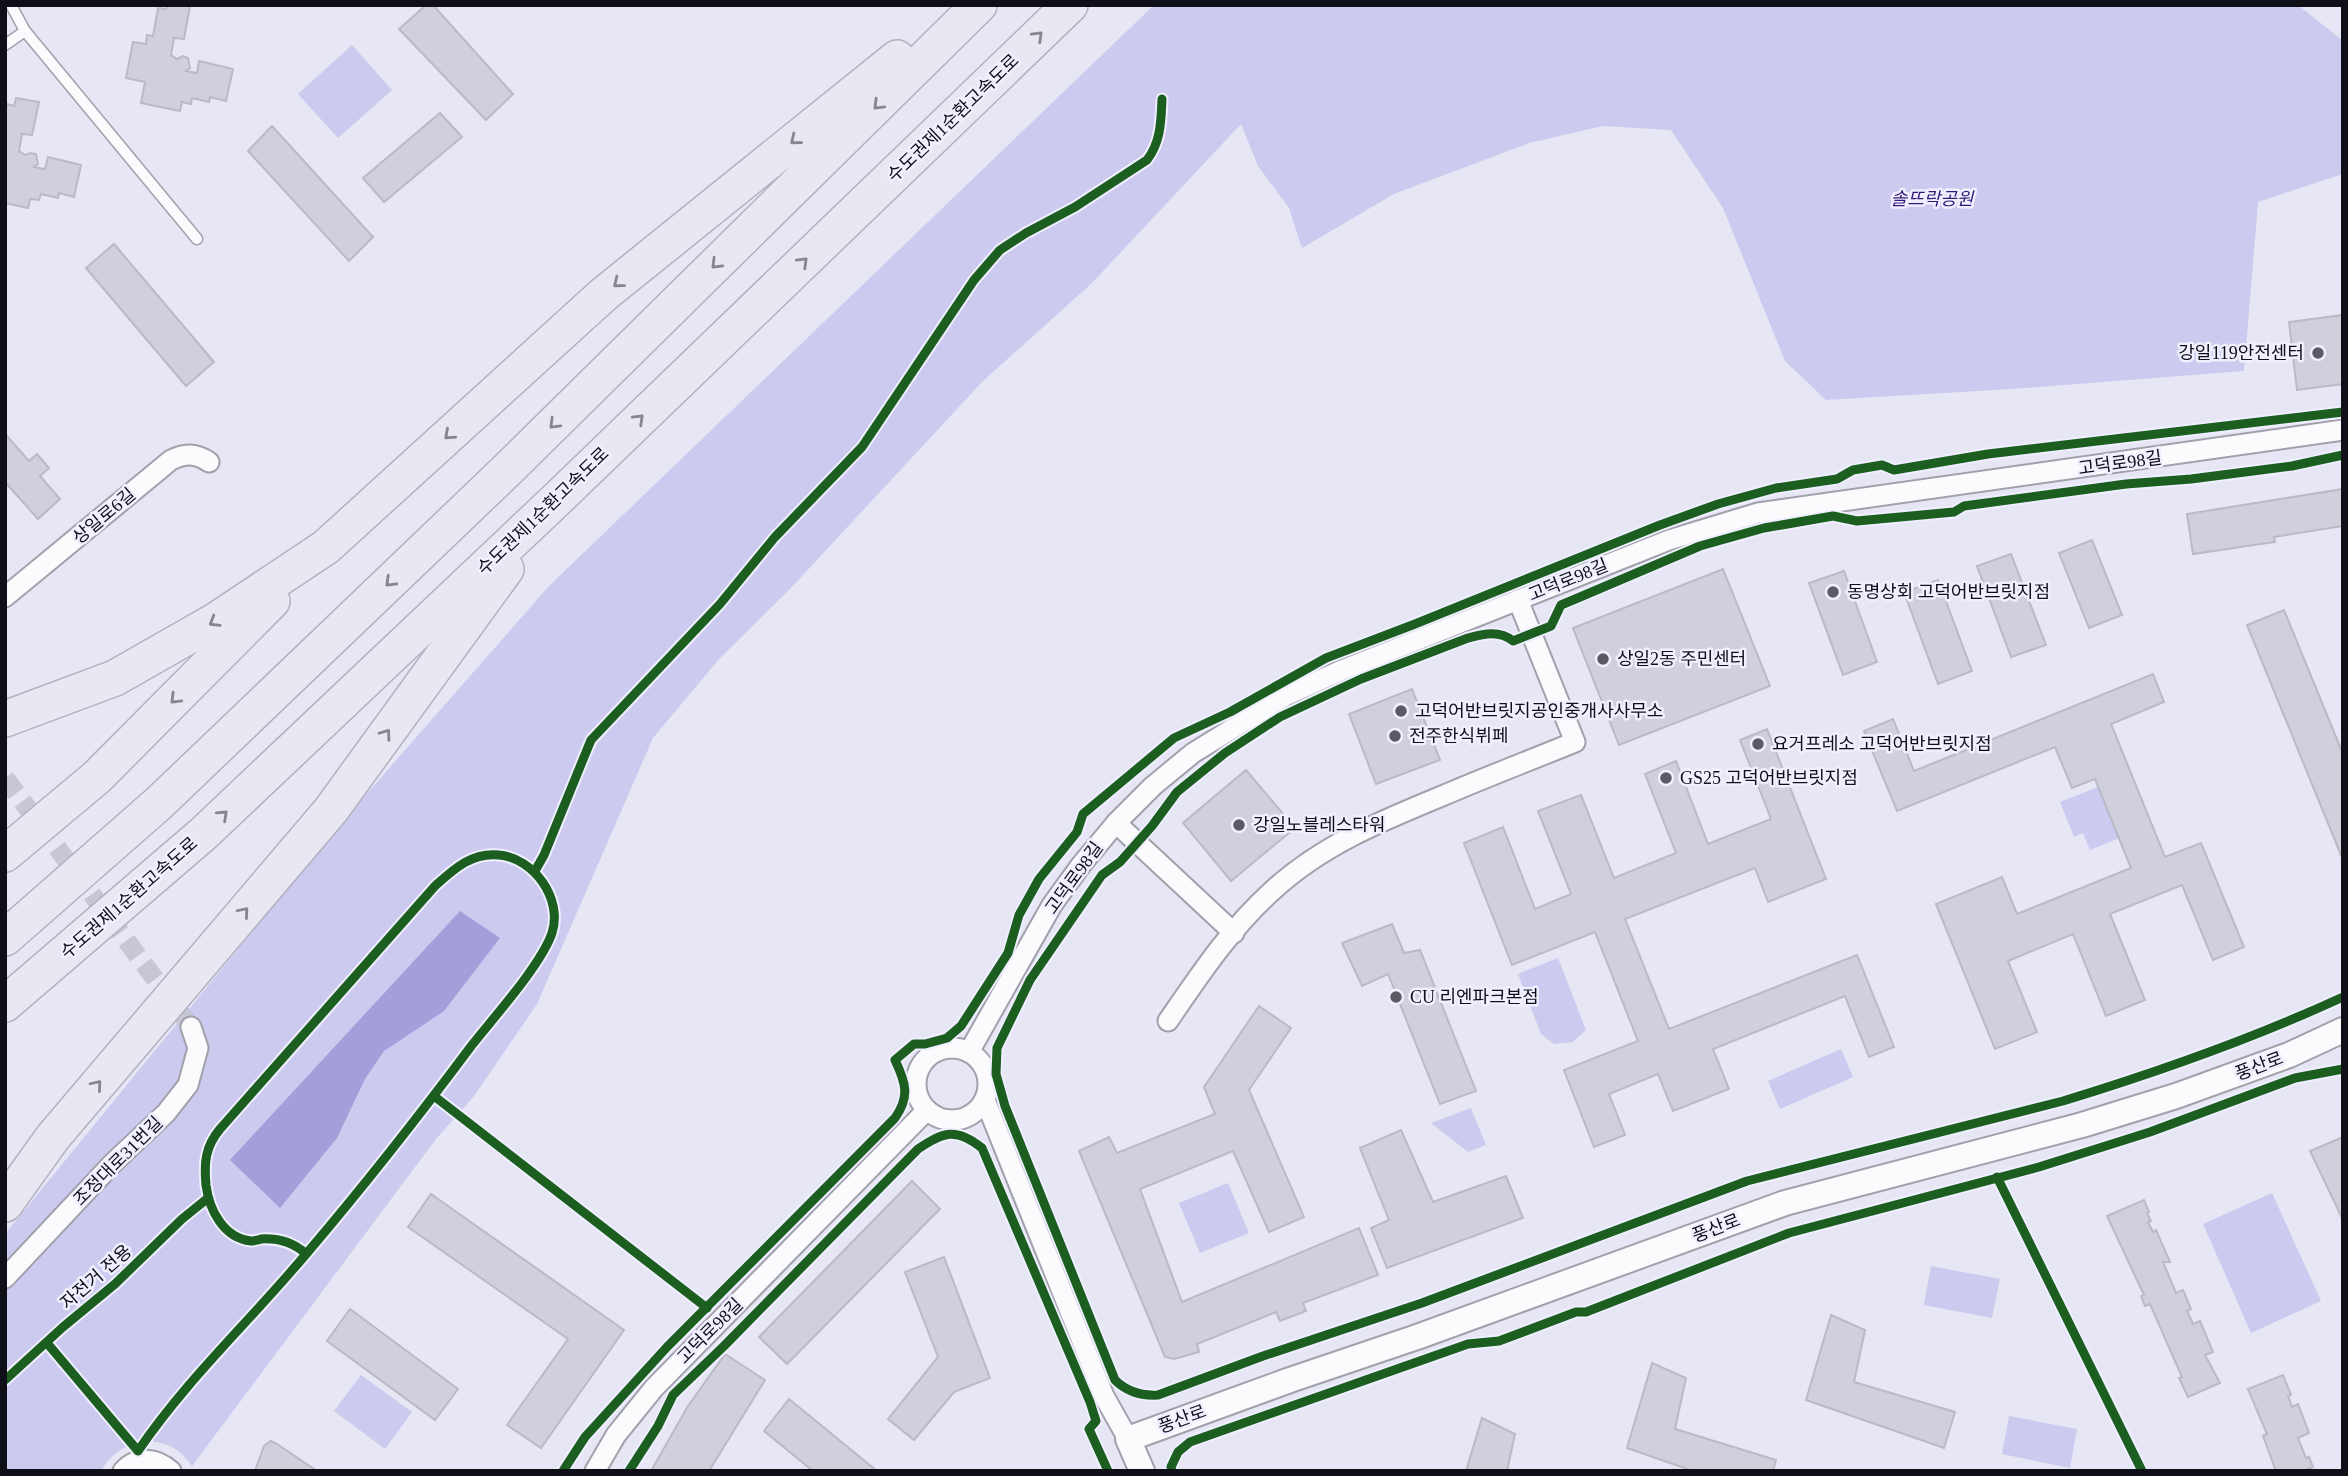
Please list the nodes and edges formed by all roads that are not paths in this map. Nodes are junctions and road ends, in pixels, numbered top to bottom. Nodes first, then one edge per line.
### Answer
1 (11, 5) edge
2 (963, 5) edge
3 (979, 5) edge
4 (1070, 5) edge
5 (25, 31) junction
6 (5, 45) edge
7 (197, 239) dead end
8 (2343, 430) edge
9 (209, 462) dead end
10 (555, 501) junction
11 (326, 547) junction
12 (5, 597) edge
13 (1518, 600) junction
14 (5, 719) edge
15 (1116, 823) junction
16 (5, 854) edge
17 (1234, 933) junction
18 (5, 938) edge
19 (5, 1004) edge
20 (1168, 1021) dead end
21 (191, 1027) tunnel mouth
22 (2343, 1030) edge
23 (969, 1052) junction
24 (985, 1100) junction
25 (927, 1110) junction
26 (53, 1137) junction
27 (5, 1183) edge
28 (5, 1205) edge
29 (5, 1278) edge
30 (1128, 1439) junction
31 (123, 1471) edge
32 (171, 1471) edge
33 (595, 1471) edge
34 (1142, 1471) edge

1 - 5 lane
2 -> 11 highway
3 -> 18 highway
10 -> 4 highway, 수도권제1순환고속도로
5 - 6 lane
5 - 7 lane
8 - 13 street, 고덕로98길
9 - 12 street, 상일로6길
19 -> 10 highway, 수도권제1순환고속도로
26 -> 10 highway
11 -> 14 highway
11 -> 16 highway
13 - 15 street, 고덕로98길
13 - 17 street
15 - 17 street
15 - 23 street, 고덕로98길
17 - 20 street
21 - 29 street, 조정대로31번길
22 - 30 street, 풍산로
23 - 24 street
23 - 25 street
24 - 25 street
24 - 30 street
25 - 33 street, 고덕로98길
26 - 27 highway
26 - 28 highway
30 - 34 street
31 - 32 street

